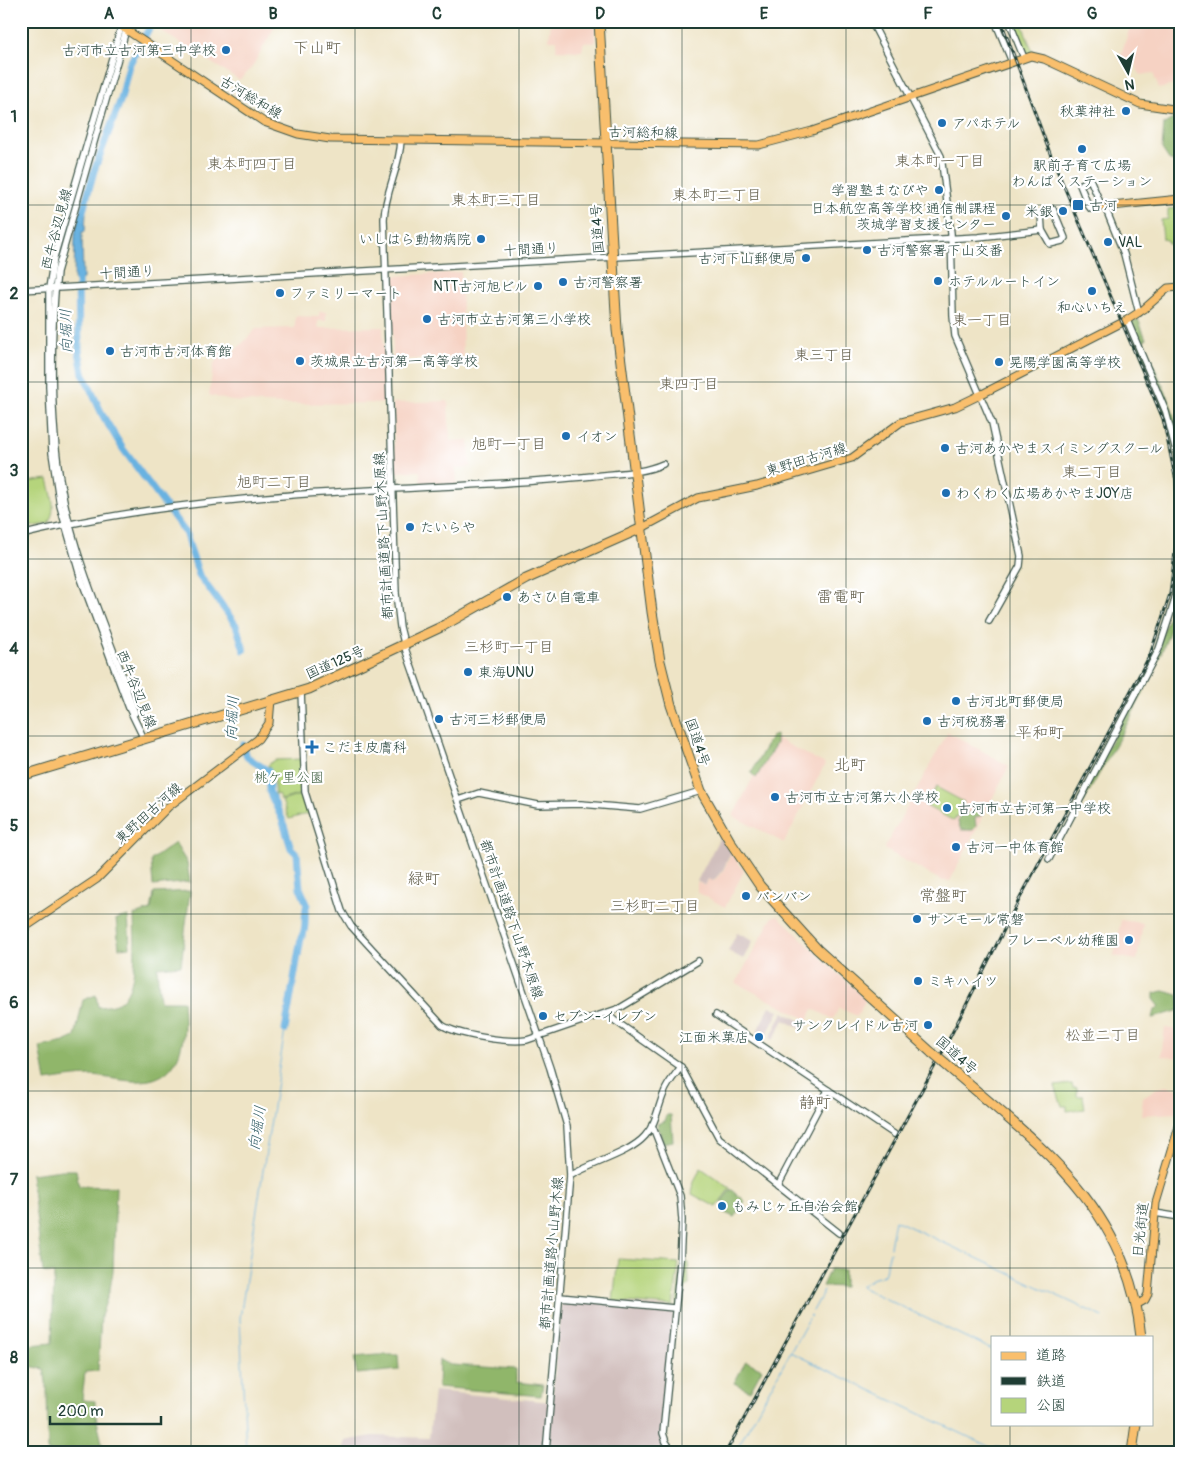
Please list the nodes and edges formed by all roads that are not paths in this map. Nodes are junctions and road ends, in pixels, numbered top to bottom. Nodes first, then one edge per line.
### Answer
1 (113, 21) edge
2 (129, 21) edge
3 (599, 21) edge
4 (871, 21) edge
5 (995, 21) edge
6 (1009, 21) edge
7 (124, 26) edge
8 (1024, 58) junction
9 (1012, 62) junction
10 (910, 98) junction
11 (1180, 110) edge
12 (401, 140) junction
13 (606, 144) junction
14 (1180, 199) edge
15 (1103, 207) junction
16 (1042, 230) junction
17 (952, 238) junction
18 (612, 258) junction
19 (385, 270) junction
20 (1180, 287) edge
21 (52, 288) junction
22 (21, 290) edge
23 (1139, 313) junction
24 (1127, 320) junction
25 (980, 395) junction
26 (663, 464) dead end
27 (1180, 466) edge
28 (635, 471) junction
29 (392, 489) junction
30 (67, 524) junction
31 (642, 528) junction
32 (21, 535) edge
33 (1180, 576) edge
34 (989, 621) dead end
35 (405, 645) junction
36 (301, 691) junction
37 (271, 700) junction
38 (144, 739) junction
39 (21, 776) edge
40 (701, 791) junction
41 (458, 800) junction
42 (1049, 859) dead end
43 (21, 930) edge
44 (698, 961) dead end
45 (607, 1013) junction
46 (716, 1015) dead end
47 (540, 1037) junction
48 (547, 1058) joint
49 (680, 1067) junction
50 (828, 1090) junction
51 (1180, 1123) edge
52 (652, 1126) junction
53 (894, 1134) dead end
54 (570, 1176) junction
55 (778, 1184) junction
56 (1155, 1213) junction
57 (1180, 1217) edge
58 (839, 1233) dead end
59 (560, 1297) junction
60 (1136, 1305) junction
61 (674, 1308) junction
62 (1141, 1336) edge
63 (1136, 1426) edge
64 (546, 1452) edge
65 (673, 1452) edge
66 (1132, 1452) edge

1 - 7 main road, 古河総和線
2 - 7 main road
3 - 13 highway, 国道4号
4 - 10 street
5 - 9 street
6 - 8 street
7 - 12 main road, 古河総和線
7 - 21 street, 西牛谷辺見線
8 - 9 main road, 古河総和線
8 - 11 main road, 古河総和線
9 - 10 main road, 古河総和線
10 - 13 main road, 古河総和線
10 - 17 street
12 - 13 main road, 古河総和線
12 - 19 street, 都市計画道路下山野木原線
13 - 18 highway, 国道4号
14 - 15 main road
15 - 15 street
15 - 23 street
16 - 16 street
16 - 17 street, 十間通り
17 - 18 street, 十間通り
17 - 25 street
18 - 19 street, 十間通り
18 - 28 highway, 国道4号
19 - 21 street, 十間通り
19 - 29 street, 都市計画道路下山野木原線
20 - 23 main road, 東野田古河線
21 - 22 street, 十間通り
21 - 30 street, 西牛谷辺見線
23 - 24 main road, 東野田古河線
24 - 25 main road, 東野田古河線
24 - 27 street
25 - 31 main road, 東野田古河線
25 - 34 street
26 - 28 street
28 - 29 street
28 - 31 highway, 国道4号
29 - 30 street
29 - 35 street, 都市計画道路下山野木原線
30 - 32 street
30 - 38 street, 西牛谷辺見線
31 - 35 highway, 国道125号
31 - 40 highway, 国道4号
33 - 42 street
35 - 36 highway, 国道125号
35 - 41 street, 都市計画道路下山野木原線
36 - 37 highway, 国道125号
36 - 47 street
37 - 38 highway, 国道125号
37 - 43 main road, 東野田古河線
38 - 39 highway, 国道125号
40 - 41 street
40 - 60 highway, 国道4号, bridge
41 - 47 street, 都市計画道路下山野木原線
44 - 45 street
45 - 47 street
45 - 49 street
46 - 50 street
47 - 48 street, 都市計画道路下山野木原線
48 - 54 street, 都市計画道路小山野木線
49 - 52 street
49 - 55 street
50 - 53 street
50 - 55 street
51 - 56 main road, 日光街道
52 - 54 street
52 - 61 street
54 - 59 street, 都市計画道路小山野木線
55 - 58 street
56 - 57 street
56 - 60 main road, 日光街道
59 - 61 street
59 - 64 street, 都市計画道路小山野木線
60 - 62 highway
61 - 65 street
63 - 66 highway

